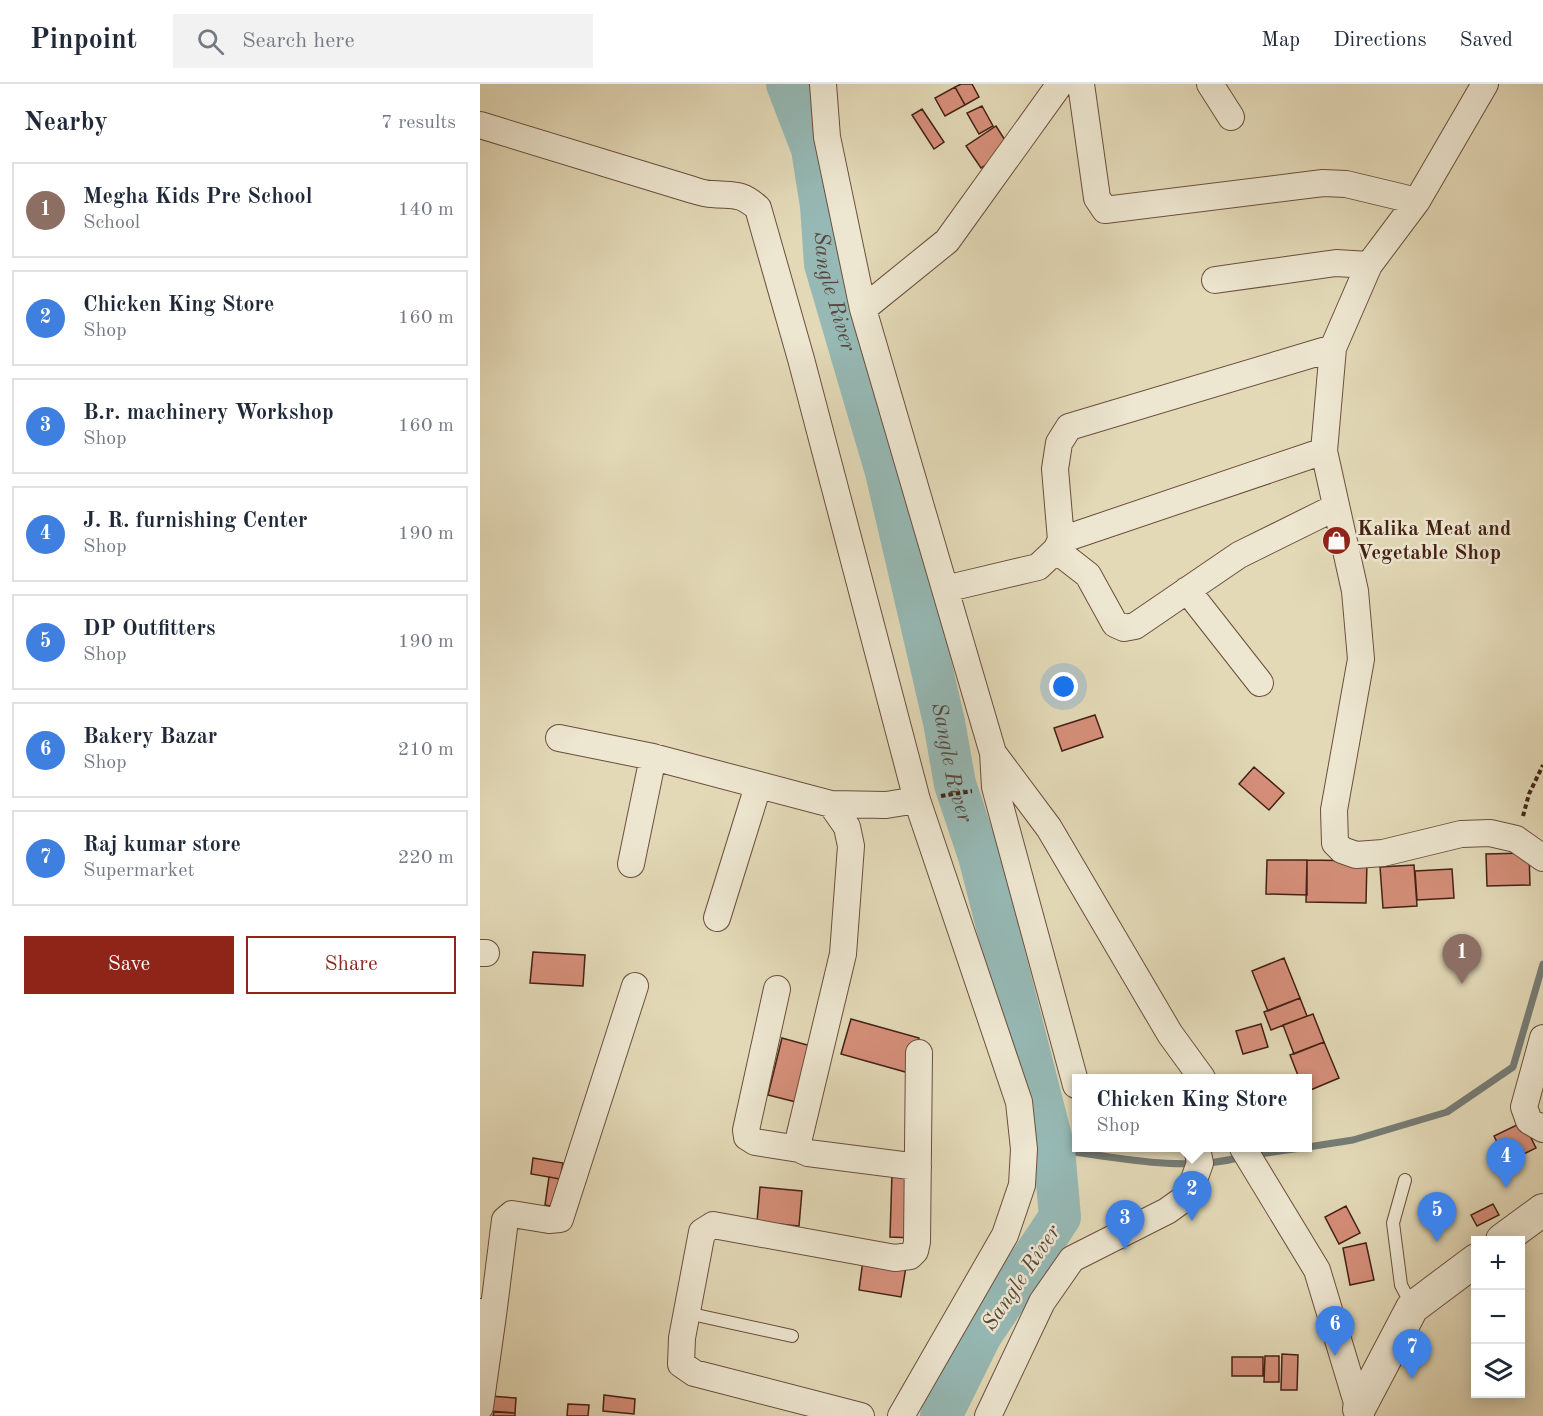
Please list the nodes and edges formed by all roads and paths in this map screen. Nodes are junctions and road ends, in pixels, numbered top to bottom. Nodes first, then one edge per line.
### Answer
1 (804, 84) edge
2 (823, 84) edge
3 (1060, 84) edge
4 (1081, 84) edge
5 (1210, 84) edge
6 (1485, 84) edge
7 (1231, 117) dead end
8 (480, 125) edge
9 (827, 137) junction
10 (1417, 201) junction
11 (1369, 265) junction
12 (1215, 280) dead end
13 (863, 309) junction
14 (1333, 348) junction
15 (1324, 451) junction
16 (1336, 507) junction
17 (1059, 545) junction
18 (945, 589) junction
19 (1187, 590) junction
20 (1260, 683) dead end
21 (559, 738) dead end
22 (993, 753) junction
23 (653, 757) junction
24 (1543, 765) edge
25 (758, 786) junction
26 (995, 787) junction
27 (917, 800) junction
28 (831, 804) junction
29 (1529, 848) edge
30 (631, 864) dead end
31 (717, 918) dead end
32 (635, 986) dead end
33 (777, 989) dead end
34 (1543, 1038) edge
35 (919, 1053) dead end
36 (1074, 1074) edge
37 (1199, 1074) edge
38 (1543, 1129) edge
39 (799, 1149) junction
40 (1198, 1152) edge
41 (1245, 1152) edge
42 (918, 1167) junction
43 (1405, 1180) dead end
44 (1543, 1210) edge
45 (1507, 1236) edge
46 (1471, 1264) edge
47 (1412, 1308) junction
48 (486, 1313) edge
49 (687, 1313) junction
50 (792, 1336) dead end
51 (480, 1407) edge
52 (1360, 1413) edge
53 (861, 1416) edge
54 (901, 1416) edge
55 (988, 1416) edge

1 - 9 street
2 - 9 street
3 - 13 street
4 - 10 street
5 - 7 street
6 - 10 street
8 - 27 street
9 - 13 street
10 - 11 street
11 - 12 street
11 - 14 street
13 - 18 street
14 - 15 street
14 - 17 street
15 - 16 street
15 - 17 street
16 - 19 street
16 - 29 street
17 - 18 street
17 - 19 street
18 - 22 street
19 - 20 street
21 - 23 street
22 - 26 street
22 - 37 street
23 - 25 street
23 - 30 street
24 - 29 path
25 - 28 street
25 - 31 street
26 - 27 path
26 - 36 street
27 - 28 street
27 - 54 street
28 - 39 street
32 - 48 street
33 - 39 street
34 - 38 street
35 - 42 street
39 - 42 street
40 - 55 street
41 - 52 street
42 - 49 street
43 - 47 lane
44 - 45 street
46 - 47 street
47 - 52 street
48 - 51 street
49 - 50 lane
49 - 53 street

